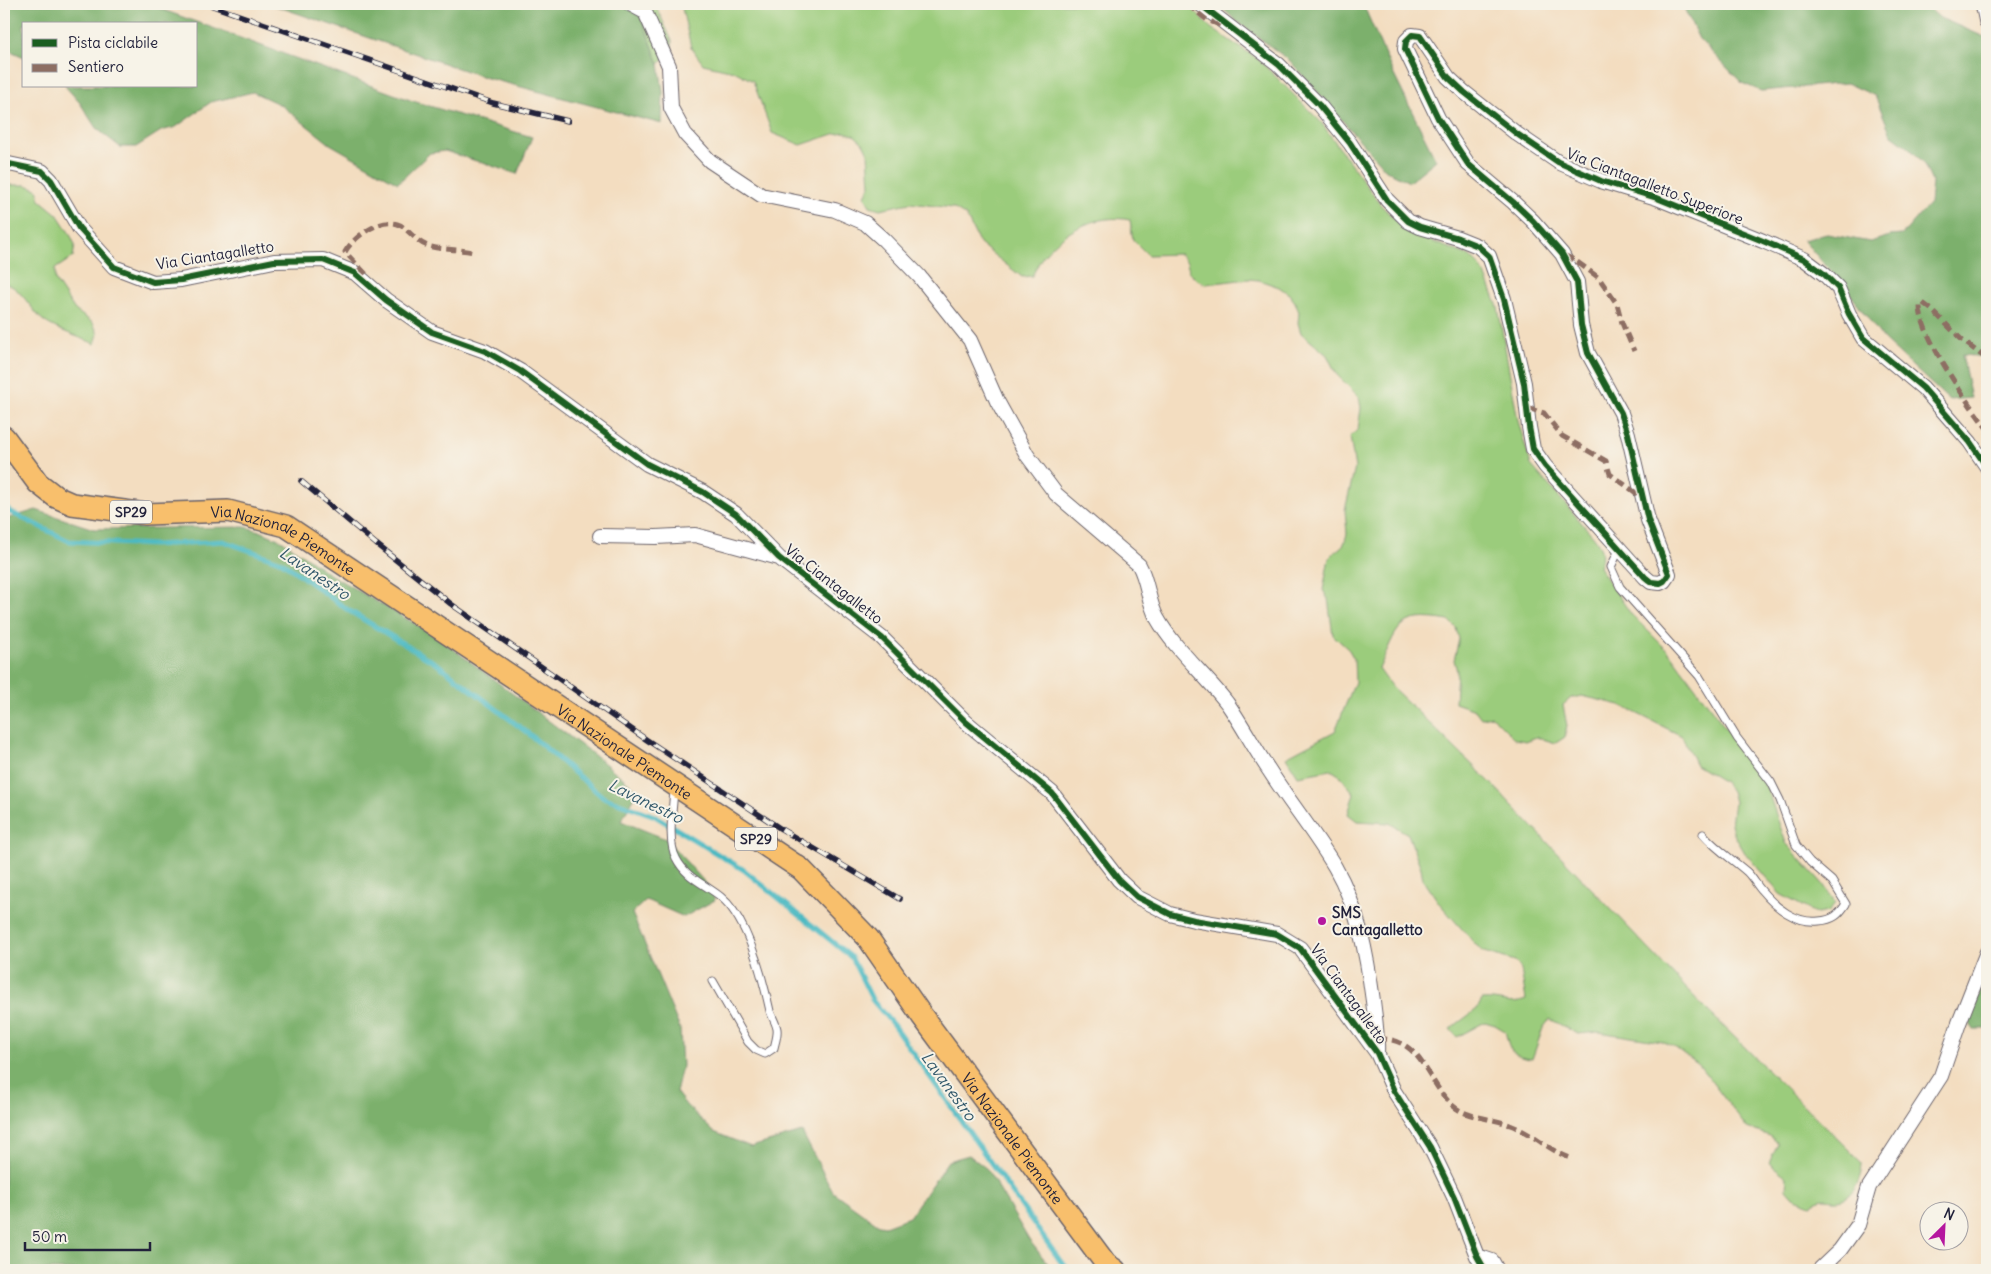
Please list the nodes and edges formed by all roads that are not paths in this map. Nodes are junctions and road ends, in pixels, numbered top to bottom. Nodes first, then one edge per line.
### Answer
1 (630, 4) edge
2 (1200, 4) edge
3 (1979, 4) edge
4 (1987, 27) edge
5 (4, 163) edge
6 (4, 437) edge
7 (1987, 468) edge
8 (600, 536) dead end
9 (1619, 550) junction
10 (779, 558) junction
11 (674, 792) junction
12 (1703, 834) dead end
13 (1987, 952) edge
14 (713, 981) dead end
15 (1376, 1053) junction
16 (1477, 1256) junction
17 (1115, 1270) edge
18 (1485, 1270) edge
19 (1497, 1270) edge
20 (1819, 1270) edge

1 - 15 street, Via Ciantagalletto
2 - 9 street, Via Ciantagalletto Superiore
3 - 4 lane
5 - 10 street, Via Ciantagalletto
6 - 11 main road, Via Nazionale Piemonte / SP29
7 - 9 street, Via Ciantagalletto Superiore
8 - 10 street, Via Ciantagalletto
9 - 12 lane
10 - 15 street, Via Ciantagalletto
11 - 14 lane
11 - 17 main road, Via Nazionale Piemonte / SP29
13 - 20 street
15 - 16 street, Via Ciantagalletto
16 - 18 street, Via Ciantagalletto
16 - 19 street

